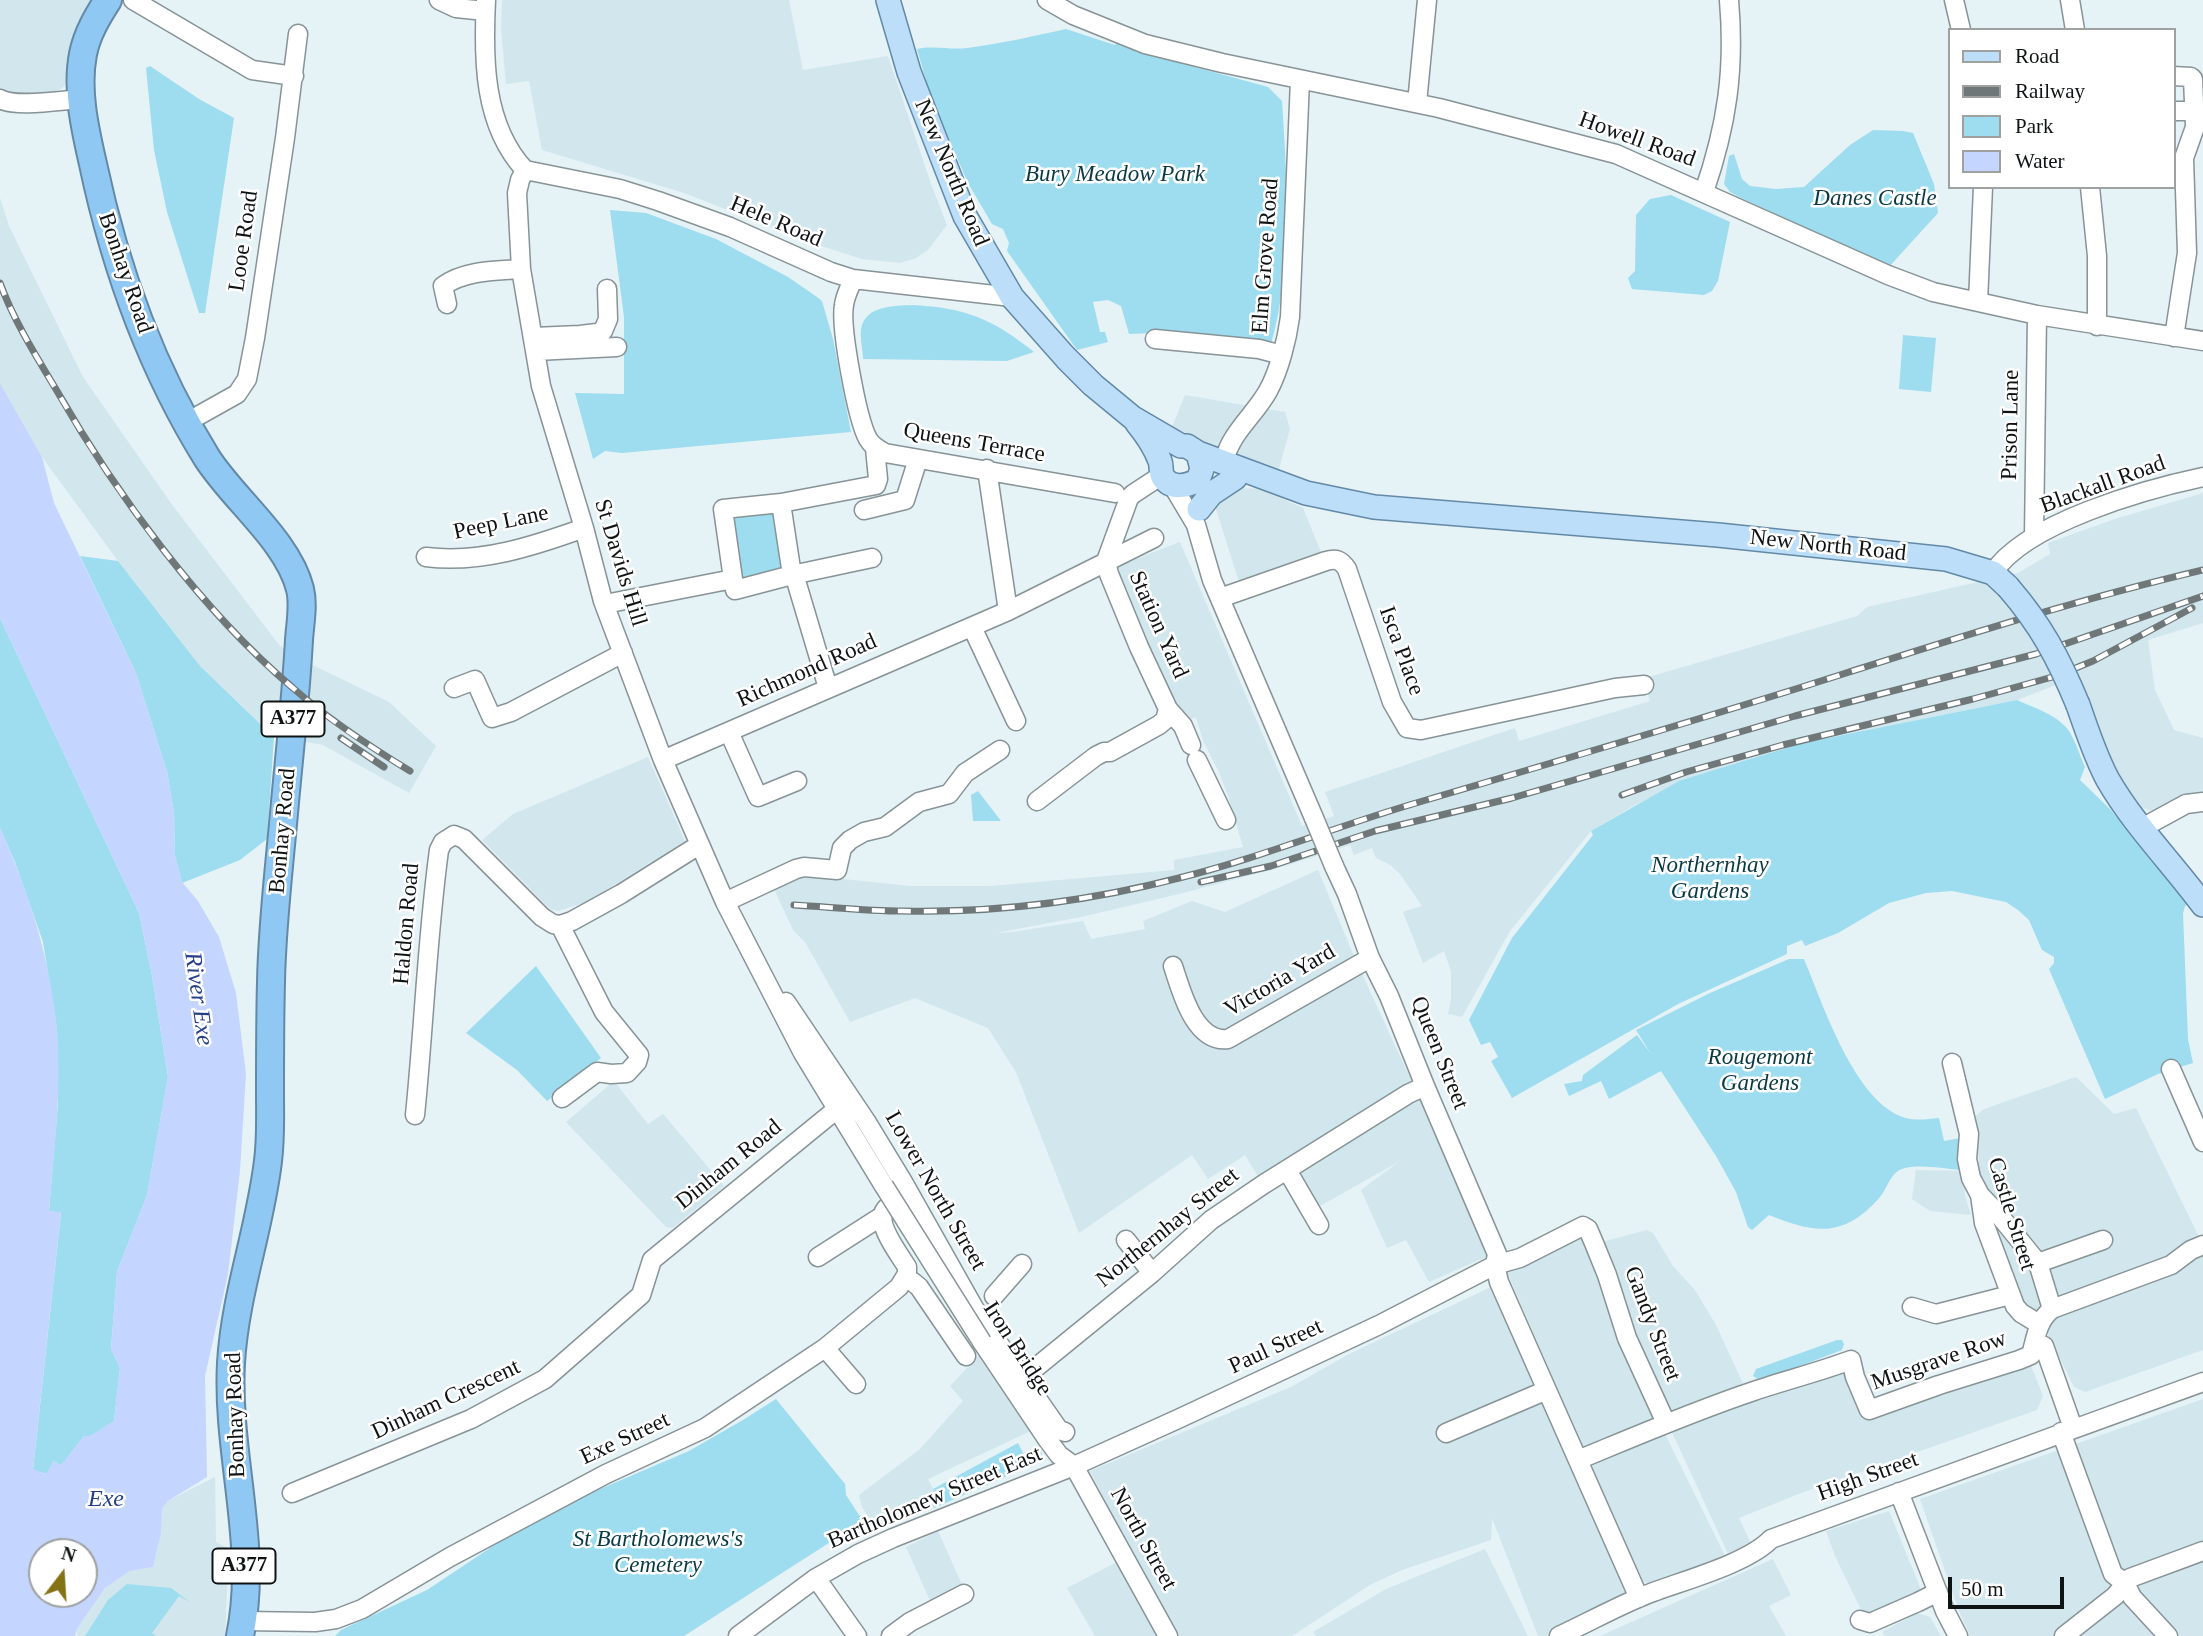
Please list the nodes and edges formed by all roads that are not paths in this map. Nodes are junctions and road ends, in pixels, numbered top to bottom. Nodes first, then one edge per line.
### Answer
1 (108, 0) edge
2 (133, 0) edge
3 (439, 0) edge
4 (888, 0) edge
5 (1048, 0) edge
6 (1427, 0) edge
7 (1729, 0) edge
8 (1954, 0) edge
9 (2070, 0) edge
10 (486, 5) edge
11 (1961, 28) edge
12 (2075, 28) edge
13 (298, 34) dead end
14 (294, 76) junction
15 (2175, 76) edge
16 (1300, 80) junction
17 (0, 99) edge
18 (82, 99) junction
19 (1417, 103) junction
20 (2196, 110) junction
21 (2175, 111) edge
22 (525, 170) junction
23 (1983, 189) edge
24 (2090, 189) edge
25 (1704, 192) junction
26 (521, 269) junction
27 (853, 279) junction
28 (607, 289) dead end
29 (1012, 297) junction
30 (1978, 302) junction
31 (447, 304) dead end
32 (2037, 315) junction
33 (2097, 326) junction
34 (2174, 337) junction
35 (1155, 339) dead end
36 (2203, 341) edge
37 (535, 344) junction
38 (617, 347) dead end
39 (1282, 355) junction
40 (1133, 418) junction
41 (187, 422) junction
42 (875, 448) junction
43 (1189, 449) junction
44 (918, 458) junction
45 (987, 469) junction
46 (1229, 470) junction
47 (1165, 474) junction
48 (2203, 477) edge
49 (1197, 480) junction
50 (1115, 493) dead end
51 (781, 503) junction
52 (864, 510) dead end
53 (1198, 517) junction
54 (584, 528) junction
55 (2034, 536) junction
56 (1154, 538) dead end
57 (426, 557) dead end
58 (872, 558) dead end
59 (1106, 561) junction
60 (733, 579) junction
61 (795, 579) junction
62 (2001, 580) junction
63 (1220, 598) junction
64 (605, 604) junction
65 (1008, 611) junction
66 (972, 627) junction
67 (623, 653) junction
68 (1644, 685) dead end
69 (454, 688) dead end
70 (828, 688) junction
71 (1168, 709) junction
72 (1016, 721) dead end
73 (729, 732) junction
74 (1000, 750) dead end
75 (663, 760) junction
76 (797, 780) dead end
77 (1037, 801) dead end
78 (2203, 802) edge
79 (1226, 820) dead end
80 (2143, 828) junction
81 (698, 845) junction
82 (725, 902) junction
83 (2203, 905) edge
84 (560, 925) junction
85 (1370, 958) junction
86 (1173, 966) dead end
87 (762, 972) junction
88 (1952, 1063) dead end
89 (2171, 1069) dead end
90 (1425, 1086) junction
91 (562, 1098) dead end
92 (837, 1110) junction
93 (415, 1115) dead end
94 (2203, 1142) edge
95 (1287, 1170) junction
96 (909, 1195) junction
97 (1980, 1195) junction
98 (882, 1216) junction
99 (1319, 1225) dead end
100 (1126, 1240) dead end
101 (2103, 1240) dead end
102 (1594, 1241) joint
103 (2203, 1245) edge
104 (818, 1257) dead end
105 (652, 1260) joint
106 (2038, 1263) junction
107 (1022, 1264) dead end
108 (1495, 1265) junction
109 (1152, 1273) junction
110 (905, 1280) junction
111 (2010, 1295) junction
112 (983, 1302) junction
113 (1912, 1307) dead end
114 (2052, 1309) junction
115 (2039, 1324) junction
116 (2035, 1342) junction
117 (825, 1348) junction
118 (966, 1356) dead end
119 (1023, 1378) junction
120 (2203, 1382) edge
121 (856, 1384) dead end
122 (1547, 1390) junction
123 (1666, 1423) junction
124 (2067, 1430) junction
125 (1065, 1432) dead end
126 (1446, 1433) dead end
127 (1578, 1460) junction
128 (1074, 1466) junction
129 (1899, 1492) junction
130 (292, 1493) dead end
131 (2203, 1551) edge
132 (816, 1578) junction
133 (2125, 1583) junction
134 (1938, 1592) junction
135 (1639, 1598) junction
136 (959, 1601) dead end
137 (1860, 1620) dead end
138 (242, 1629) edge
139 (314, 1629) edge
140 (738, 1636) edge
141 (857, 1636) edge
142 (891, 1636) edge
143 (1168, 1636) edge
144 (1559, 1636) edge
145 (1958, 1636) edge
146 (2064, 1636) edge
147 (2168, 1636) edge

1 - 18 highway, Bonhay Road / A377
2 - 14 street
3 - 10 street
4 - 29 main road, New North Road
5 - 16 street, Howell Road
6 - 19 street
7 - 25 street
8 - 11 street
9 - 12 street
10 - 22 street
13 - 14 street, Looe Road
14 - 41 street, Looe Road
15 - 20 street
16 - 19 street, Howell Road
16 - 39 street, Elm Grove Road
17 - 18 street
18 - 41 highway, Bonhay Road / A377
19 - 25 street, Howell Road
20 - 21 street
20 - 34 street
22 - 26 street, St Davids Hill
22 - 27 street, Hele Road
23 - 30 street
24 - 33 street
25 - 30 street, Howell Road
26 - 31 street
26 - 37 street, St Davids Hill
27 - 29 street, Hele Road
27 - 42 street, Queens Terrace
28 - 37 street
29 - 40 main road, New North Road
30 - 32 street, Howell Road
32 - 33 street, Howell Road
32 - 55 street, Prison Lane
33 - 34 street, Howell Road
34 - 36 street, Howell Road
35 - 39 street
37 - 38 street
37 - 54 street, St Davids Hill
39 - 46 street, Elm Grove Road
40 - 43 main road, New North Road
40 - 47 main road, New North Road
41 - 138 highway, Bonhay Road / A377
42 - 44 street, Queens Terrace
42 - 51 street
43 - 46 main road, New North Road
43 - 47 main road
43 - 49 main road
44 - 45 street, Queens Terrace
44 - 52 street
45 - 50 street, Queens Terrace
45 - 65 street
46 - 49 main road, New North Road
46 - 53 main road
46 - 62 main road, New North Road
47 - 49 main road, New North Road
47 - 53 street, Queen Street
47 - 59 street
48 - 55 street, Blackall Road
49 - 53 street, Queen Street
51 - 60 street
51 - 61 street
53 - 63 street, Queen Street
54 - 57 street, Peep Lane
54 - 64 street, St Davids Hill
55 - 62 street, Blackall Road
56 - 59 street, Richmond Road
58 - 61 street
59 - 65 street, Richmond Road
59 - 71 street, Station Yard
60 - 61 street
60 - 64 street
61 - 70 street
62 - 80 main road, bridge
63 - 68 street, Isca Place
63 - 85 street, Queen Street, bridge
64 - 67 street, St Davids Hill
65 - 66 street, Richmond Road
66 - 70 street, Richmond Road
66 - 72 street
67 - 69 street
67 - 75 street, St Davids Hill
70 - 73 street, Richmond Road
71 - 77 street
71 - 79 street, Station Yard
73 - 75 street, Richmond Road
73 - 76 street
74 - 82 street
75 - 81 street, St Davids Hill
78 - 80 street
80 - 83 main road
81 - 82 street, St Davids Hill
81 - 84 street
82 - 87 street, St Davids Hill
84 - 91 street
84 - 93 street, Haldon Road
85 - 86 street, Victoria Yard
85 - 90 street, Queen Street
87 - 92 street, St Davids Hill
87 - 96 street, Lower North Street
88 - 97 street, Castle Street
89 - 94 street
90 - 95 street, Northernhay Street
90 - 108 street, Queen Street
92 - 105 street, Dinham Road
92 - 128 street, Iron Bridge, bridge
95 - 99 street
95 - 109 street, Northernhay Street
96 - 98 street
96 - 112 street, Lower North Street
97 - 106 street
97 - 111 street, Castle Street
98 - 104 street
98 - 110 street
100 - 109 street
101 - 106 street
102 - 108 street, Paul Street
102 - 123 street, Gandy Street
103 - 114 street
105 - 130 street, Dinham Crescent
106 - 114 street
107 - 112 street
108 - 122 street, Queen Street
108 - 128 street, Paul Street
109 - 119 street, Northernhay Street
110 - 117 street, Exe Street
110 - 118 street
111 - 113 street
111 - 115 street, Castle Street
112 - 119 street, Lower North Street
114 - 115 street
115 - 116 street, Musgrave Row
116 - 123 street, Musgrave Row
116 - 124 street
117 - 121 street
117 - 139 street, Exe Street
119 - 125 street, Lower North Street
120 - 124 street, High Street
122 - 126 street
122 - 127 street, Queen Street
123 - 127 street
124 - 129 street, High Street
124 - 133 street
127 - 135 street, Queen Street
128 - 132 street, Bartholomew Street East
128 - 143 street, North Street
129 - 134 street
129 - 135 street, High Street
131 - 133 street
132 - 140 street, Bartholomew Street East
132 - 141 street
133 - 146 street
133 - 147 street
134 - 137 street
134 - 145 street
135 - 144 street, High Street
136 - 142 street
138 - 139 street, Exe Street

